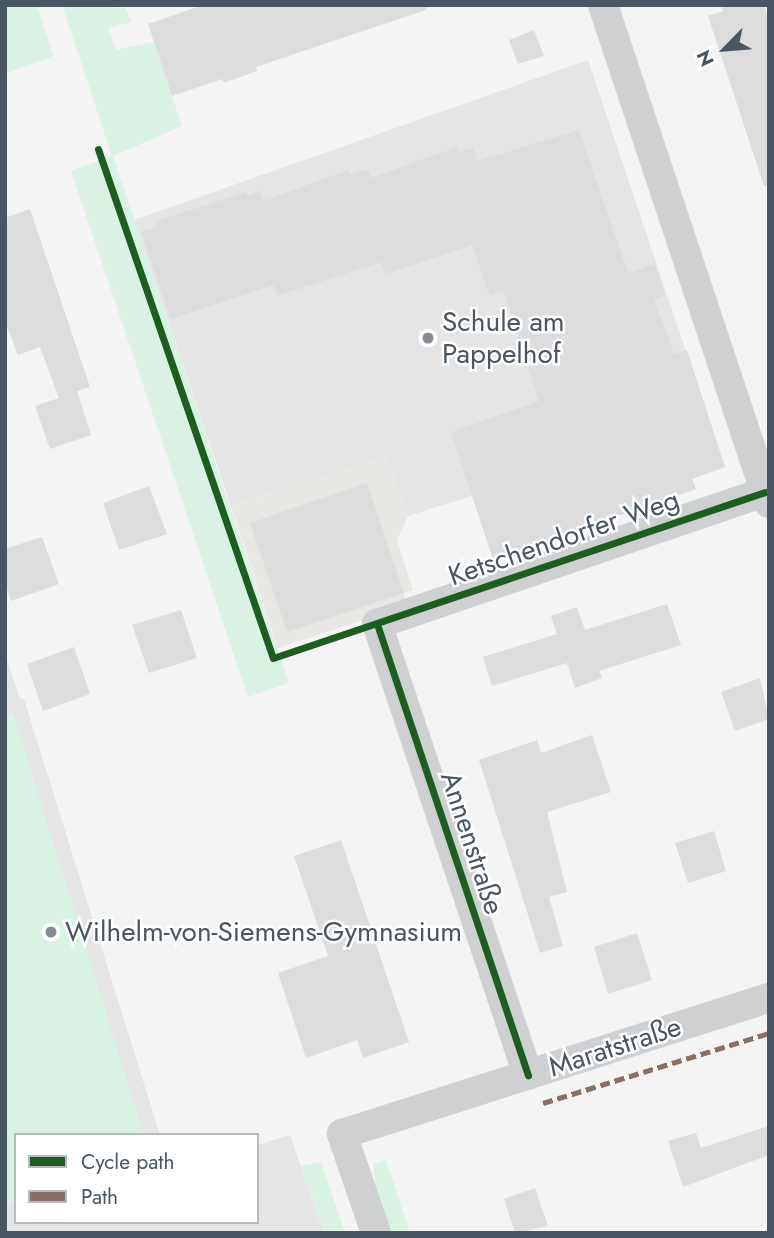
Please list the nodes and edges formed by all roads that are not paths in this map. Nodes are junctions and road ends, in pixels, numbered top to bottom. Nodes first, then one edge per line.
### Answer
1 (603, 5) edge
2 (767, 498) edge
3 (377, 624) joint
4 (769, 998) edge
5 (528, 1075) junction
6 (376, 1233) edge

1 - 2 street, Ketschendorfer Weg
2 - 3 street, Ketschendorfer Weg
3 - 5 street, Annenstraße
4 - 5 street, Maratstraße
5 - 6 street, Maratstraße

